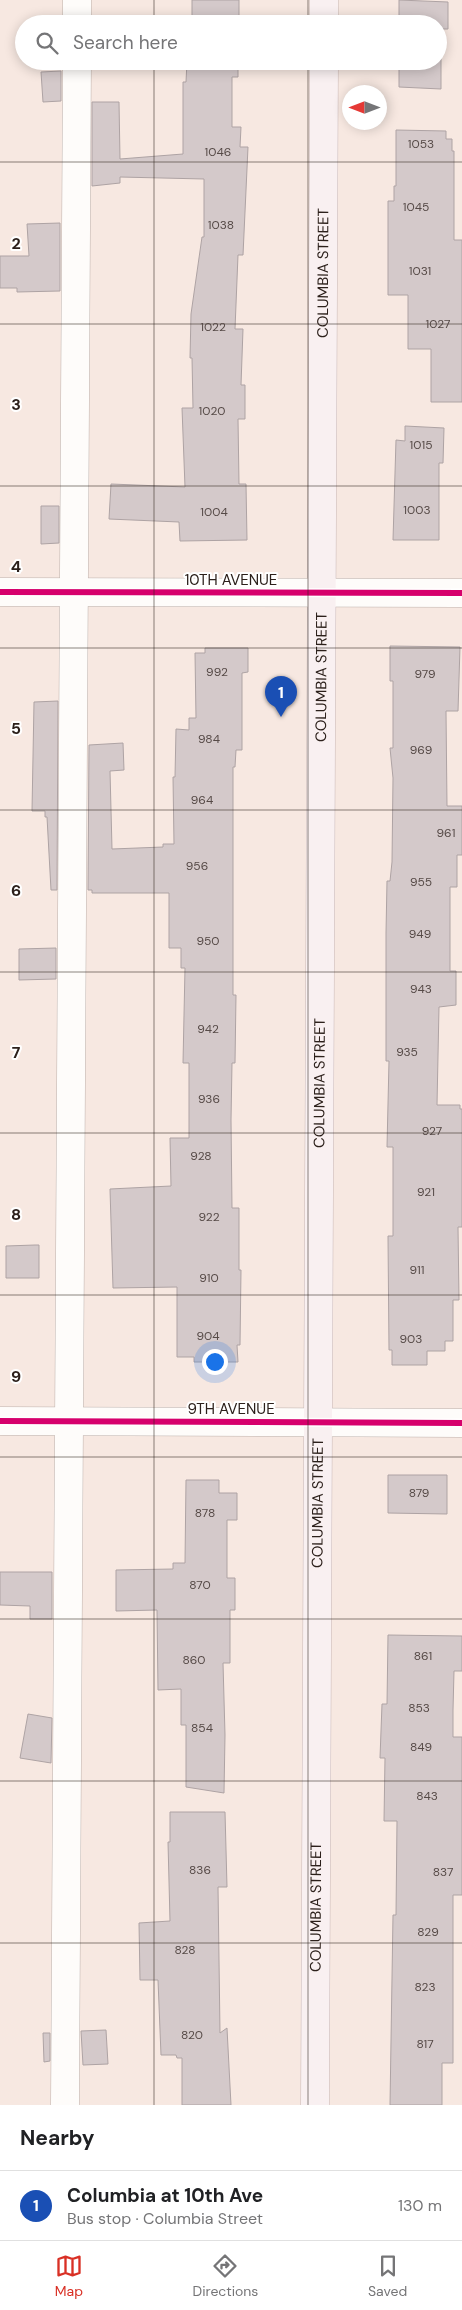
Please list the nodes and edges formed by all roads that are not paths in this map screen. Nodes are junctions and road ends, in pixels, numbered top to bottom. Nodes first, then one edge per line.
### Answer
1 (77, 0) edge
2 (324, 0) edge
3 (77, 15) edge
4 (324, 15) edge
5 (77, 70) edge
6 (324, 70) edge
7 (0, 592) edge
8 (73, 592) junction
9 (321, 592) junction
10 (462, 593) edge
11 (0, 1421) edge
12 (69, 1421) junction
13 (316, 1422) junction
14 (462, 1423) edge
15 (65, 2105) edge
16 (315, 2105) edge

1 - 3 street
2 - 4 main road
5 - 8 street
6 - 9 main road, COLUMBIA STREET
7 - 8 street, 10TH AVENUE
8 - 9 street, 10TH AVENUE
8 - 12 street
9 - 10 street, 10TH AVENUE
9 - 13 main road, COLUMBIA STREET
11 - 12 street, 9TH AVENUE
12 - 13 street, 9TH AVENUE
12 - 15 street
13 - 14 street, 9TH AVENUE
13 - 16 main road, COLUMBIA STREET

